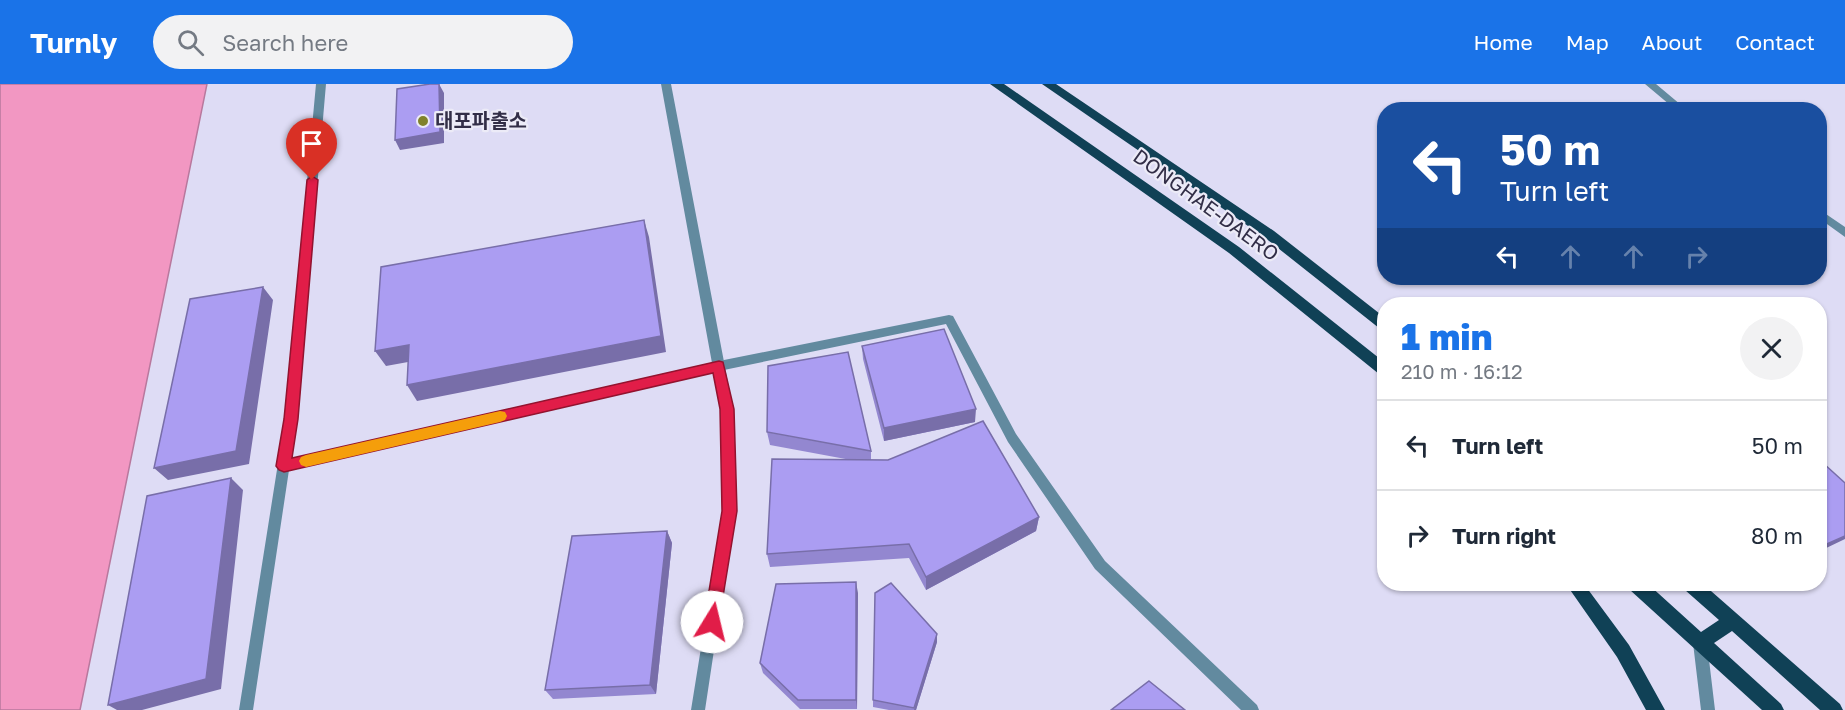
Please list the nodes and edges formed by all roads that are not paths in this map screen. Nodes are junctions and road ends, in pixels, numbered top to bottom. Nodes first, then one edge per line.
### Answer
1 (321, 84) edge
2 (666, 84) edge
3 (996, 84) edge
4 (1048, 84) edge
5 (1650, 84) edge
6 (1673, 102) edge
7 (1827, 219) edge
8 (1845, 233) edge
9 (1377, 319) edge
10 (1377, 364) edge
11 (719, 366) junction
12 (284, 466) junction
13 (1579, 591) edge
14 (1644, 591) edge
15 (1700, 591) edge
16 (1733, 620) junction
17 (1700, 643) junction
18 (246, 710) edge
19 (698, 710) edge
20 (1252, 710) edge
21 (1656, 710) edge
22 (1708, 710) edge
23 (1775, 710) edge
24 (1834, 710) edge

1 - 12 street
2 - 11 street
3 - 10 main road, DONGHAE-DAERO
4 - 9 main road, DONGHAE-DAERO
5 - 6 street
7 - 8 street
11 - 12 street
11 - 19 street
11 - 20 street
12 - 18 street
13 - 21 main road
14 - 17 main road
15 - 16 main road
16 - 17 main road
16 - 24 main road
17 - 22 street
17 - 23 main road

